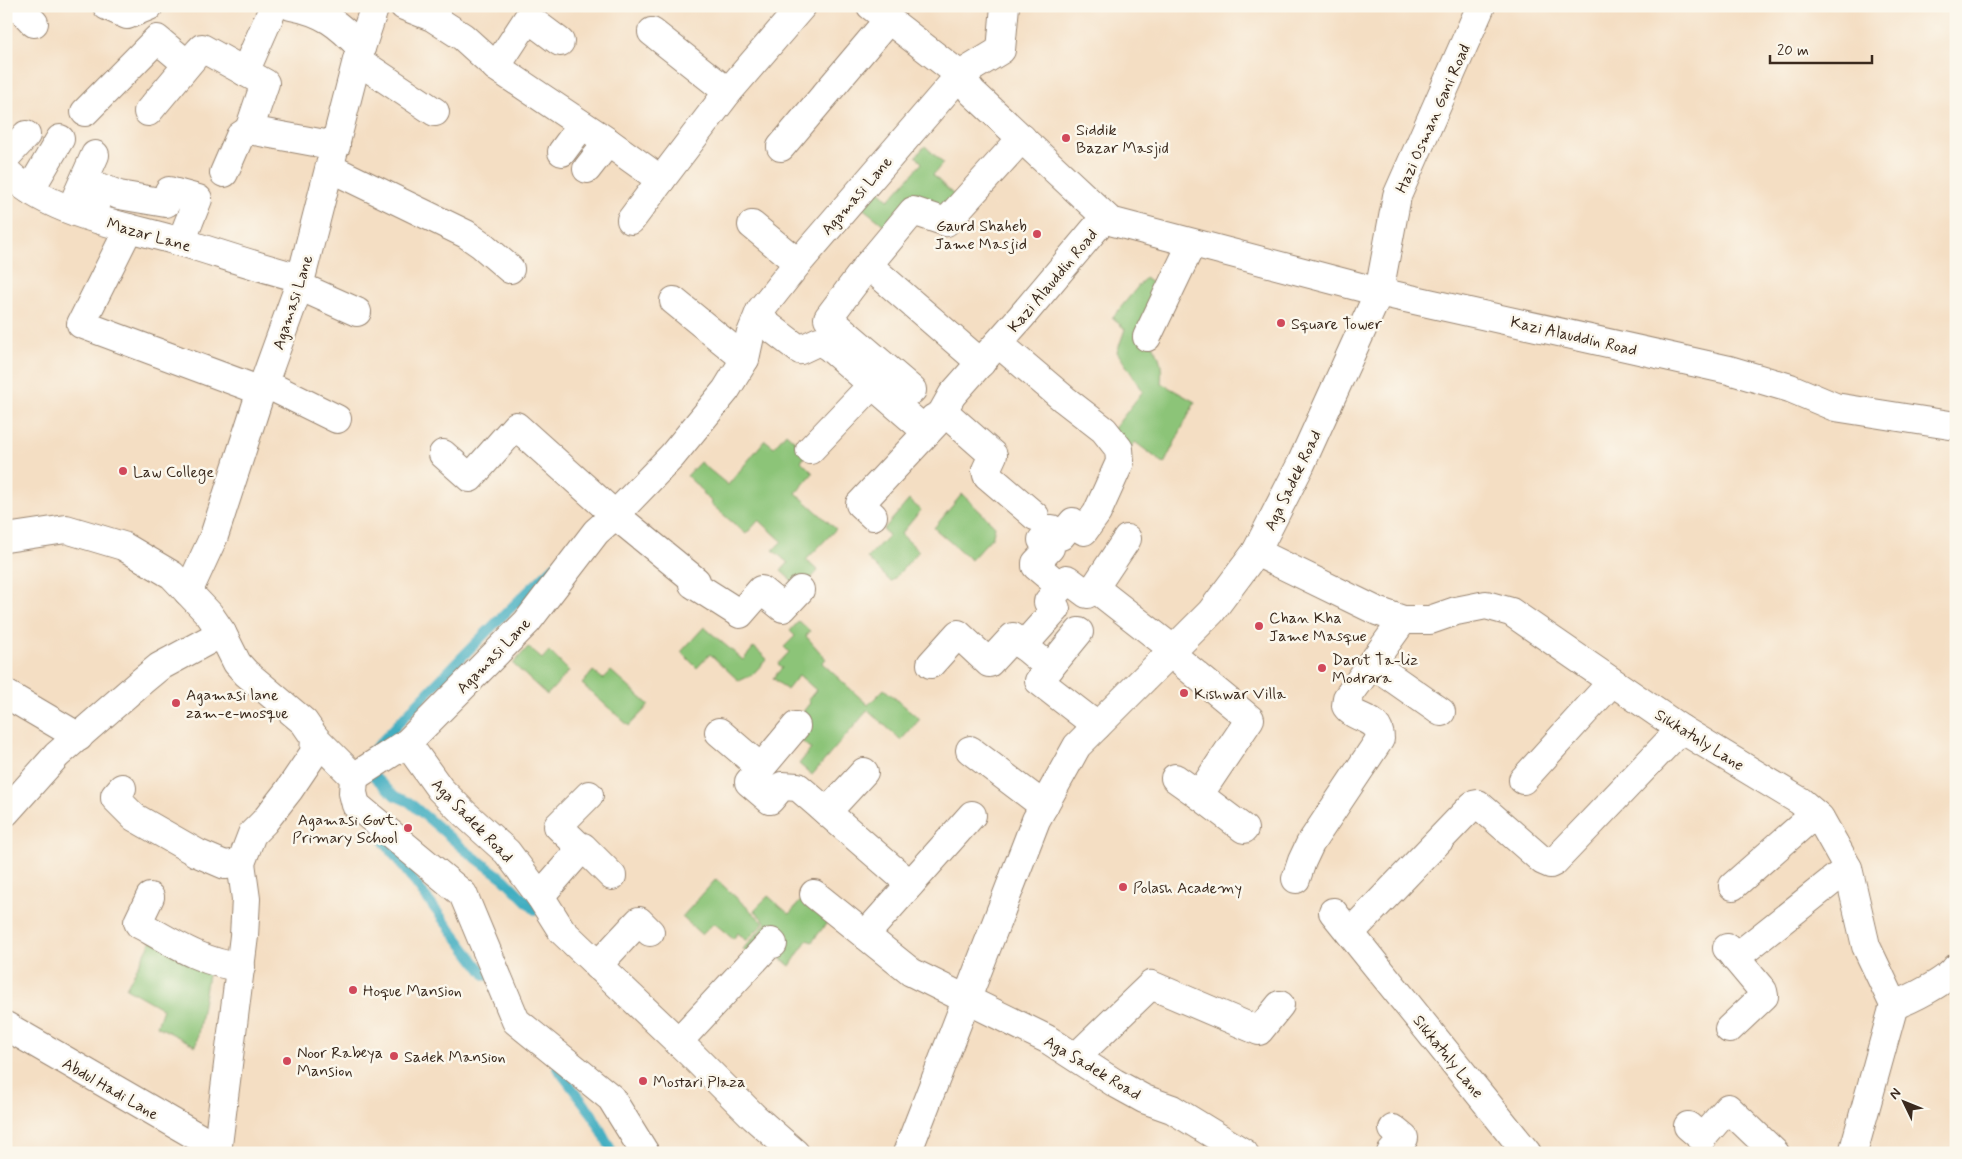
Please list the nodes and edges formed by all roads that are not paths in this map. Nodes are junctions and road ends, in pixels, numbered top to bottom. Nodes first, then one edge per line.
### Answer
1 (107, 6) edge
2 (149, 6) edge
3 (274, 6) edge
4 (291, 6) edge
5 (375, 6) edge
6 (404, 6) edge
7 (802, 6) edge
8 (1005, 6) edge
9 (1481, 6) edge
10 (880, 13) edge
11 (652, 32) dead end
12 (560, 42) dead end
13 (199, 49) junction
14 (359, 54) junction
15 (496, 67) junction
16 (246, 72) junction
17 (960, 76) junction
18 (728, 92) junction
19 (85, 112) dead end
20 (148, 112) dead end
21 (435, 112) dead end
22 (582, 125) junction
23 (250, 130) junction
24 (26, 135) dead end
25 (1022, 138) junction
26 (60, 139) dead end
27 (608, 142) junction
28 (781, 146) dead end
29 (562, 152) dead end
30 (95, 155) dead end
31 (6, 157) edge
32 (333, 157) junction
33 (588, 170) dead end
34 (6, 171) edge
35 (224, 172) dead end
36 (661, 180) junction
37 (30, 190) junction
38 (81, 213) junction
39 (1105, 216) junction
40 (631, 220) dead end
41 (752, 226) dead end
42 (130, 228) junction
43 (181, 242) junction
44 (1192, 243) junction
45 (798, 263) junction
46 (868, 265) junction
47 (510, 269) dead end
48 (300, 282) junction
49 (1379, 292) junction
50 (674, 301) dead end
51 (357, 312) dead end
52 (758, 318) junction
53 (1147, 337) dead end
54 (745, 359) junction
55 (980, 361) junction
56 (873, 384) junction
57 (263, 387) junction
58 (912, 390) dead end
59 (337, 419) dead end
60 (1956, 426) edge
61 (927, 432) junction
62 (810, 450) dead end
63 (443, 454) dead end
64 (615, 515) junction
65 (873, 516) dead end
66 (1035, 516) dead end
67 (6, 538) edge
68 (1127, 539) dead end
69 (1256, 552) junction
70 (1061, 587) junction
71 (1093, 589) junction
72 (800, 590) dead end
73 (188, 592) junction
74 (1403, 620) junction
75 (1079, 632) dead end
76 (222, 633) junction
77 (1024, 646) junction
78 (1172, 651) junction
79 (1371, 663) junction
80 (930, 664) dead end
81 (1050, 668) junction
82 (1612, 682) junction
83 (6, 694) edge
84 (1441, 712) dead end
85 (796, 726) dead end
86 (1097, 726) junction
87 (1681, 729) junction
88 (719, 732) dead end
89 (79, 737) junction
90 (315, 738) junction
91 (407, 743) junction
92 (970, 750) dead end
93 (761, 768) junction
94 (864, 772) dead end
95 (354, 776) junction
96 (1174, 778) dead end
97 (1524, 780) dead end
98 (122, 788) dead end
99 (589, 794) dead end
100 (1199, 795) junction
101 (1044, 806) junction
102 (6, 812) edge
103 (828, 812) junction
104 (1815, 814) junction
105 (972, 815) dead end
106 (1244, 829) dead end
107 (241, 863) junction
108 (1848, 868) junction
109 (1296, 878) dead end
110 (910, 884) junction
111 (1733, 886) dead end
112 (814, 894) dead end
113 (540, 896) junction
114 (150, 897) dead end
115 (1333, 912) dead end
116 (650, 932) dead end
117 (1350, 933) junction
118 (865, 935) junction
119 (773, 944) dead end
120 (597, 966) junction
121 (240, 967) junction
122 (1956, 968) edge
123 (966, 1000) junction
124 (1280, 1005) dead end
125 (1894, 1005) junction
126 (6, 1026) edge
127 (1729, 1029) dead end
128 (678, 1042) junction
129 (1076, 1057) junction
130 (1688, 1126) dead end
131 (217, 1150) edge
132 (645, 1153) edge
133 (795, 1153) edge
134 (907, 1153) edge
135 (1244, 1153) edge
136 (1527, 1153) edge
137 (1775, 1153) edge
138 (1853, 1153) edge

1 - 2 street
3 - 16 street
4 - 14 street
5 - 14 street, Agamasi Lane
6 - 15 street
7 - 18 street
8 - 17 street, Agamasi Lane
9 - 49 street, Hazi Osman Gani Road
10 - 17 street, Kazi Alauddin Road
10 - 28 street
11 - 18 street
12 - 15 street
13 - 16 street
13 - 19 street
13 - 20 street
14 - 21 street
14 - 32 street, Agamasi Lane
15 - 22 street
16 - 23 street
17 - 25 street, Kazi Alauddin Road
17 - 45 street, Agamasi Lane
18 - 36 street
22 - 27 street
22 - 29 street
23 - 32 street
23 - 35 street
24 - 31 street
25 - 39 street, Kazi Alauddin Road
25 - 46 street
26 - 37 street
27 - 33 street
27 - 36 street
30 - 38 street
32 - 47 street
32 - 48 street, Agamasi Lane
34 - 37 street, Mazar Lane
36 - 40 street
37 - 38 street, Mazar Lane
38 - 42 street, Mazar Lane
38 - 43 street
39 - 44 street, Kazi Alauddin Road
39 - 55 street, Kazi Alauddin Road
41 - 45 street
42 - 43 street, Mazar Lane
42 - 57 street
43 - 48 street, Mazar Lane
44 - 49 street, Kazi Alauddin Road
44 - 53 street
45 - 52 street, Agamasi Lane
46 - 55 street, Kazi Alauddin Road
46 - 58 street
48 - 51 street, Mazar Lane
48 - 57 street, Agamasi Lane
49 - 60 street, Kazi Alauddin Road
49 - 69 street, Aga Sadek Road
50 - 54 street
52 - 54 street, Agamasi Lane
52 - 56 street
54 - 64 street, Agamasi Lane
55 - 61 street, Kazi Alauddin Road
55 - 66 street, Kazi Alauddin Road
55 - 70 street, Kazi Alauddin Road
56 - 61 street
56 - 62 street
57 - 59 street
57 - 73 street, Agamasi Lane
61 - 65 street, Kazi Alauddin Road
63 - 64 street
64 - 72 street
64 - 91 street, Agamasi Lane
67 - 73 street
68 - 71 street
69 - 74 street, Sikkatuly Lane
69 - 78 street, Aga Sadek Road
70 - 71 street
70 - 77 street
71 - 78 street
73 - 76 street
74 - 79 street
74 - 82 street, Sikkatuly Lane
75 - 81 street
76 - 89 street
76 - 90 street
77 - 80 street
77 - 81 street
78 - 86 street, Aga Sadek Road
78 - 100 street
79 - 84 street
79 - 109 street
81 - 86 street
82 - 87 street, Sikkatuly Lane
82 - 97 street
83 - 89 street
85 - 93 street
86 - 101 street, Aga Sadek Road
87 - 104 street, Sikkatuly Lane
87 - 117 street
88 - 93 street
89 - 102 street
90 - 95 street
90 - 107 street, Abdul Hadi Lane
91 - 95 street, Agamasi Lane
91 - 113 street, Aga Sadek Road
92 - 101 street
93 - 103 street
94 - 103 street
95 - 132 street
96 - 100 street
98 - 107 street
99 - 113 street
100 - 106 street
101 - 123 street, Aga Sadek Road
103 - 110 street
104 - 108 street, Sikkatuly Lane
104 - 111 street
105 - 110 street
107 - 121 street, Abdul Hadi Lane
108 - 125 street, Sikkatuly Lane
108 - 127 street
110 - 118 street
112 - 118 street, Aga Sadek Road
113 - 120 street, Aga Sadek Road
114 - 121 street
115 - 117 street, Sikkatuly Lane
116 - 120 street
117 - 136 street, Sikkatuly Lane
118 - 123 street, Aga Sadek Road
119 - 128 street
120 - 128 street, Aga Sadek Road
121 - 131 street, Abdul Hadi Lane
122 - 125 street
123 - 129 street, Aga Sadek Road
123 - 134 street, Aga Sadek Road
124 - 129 street
125 - 138 street
126 - 131 street, Abdul Hadi Lane
128 - 133 street, Aga Sadek Road
129 - 135 street, Aga Sadek Road
130 - 137 street

